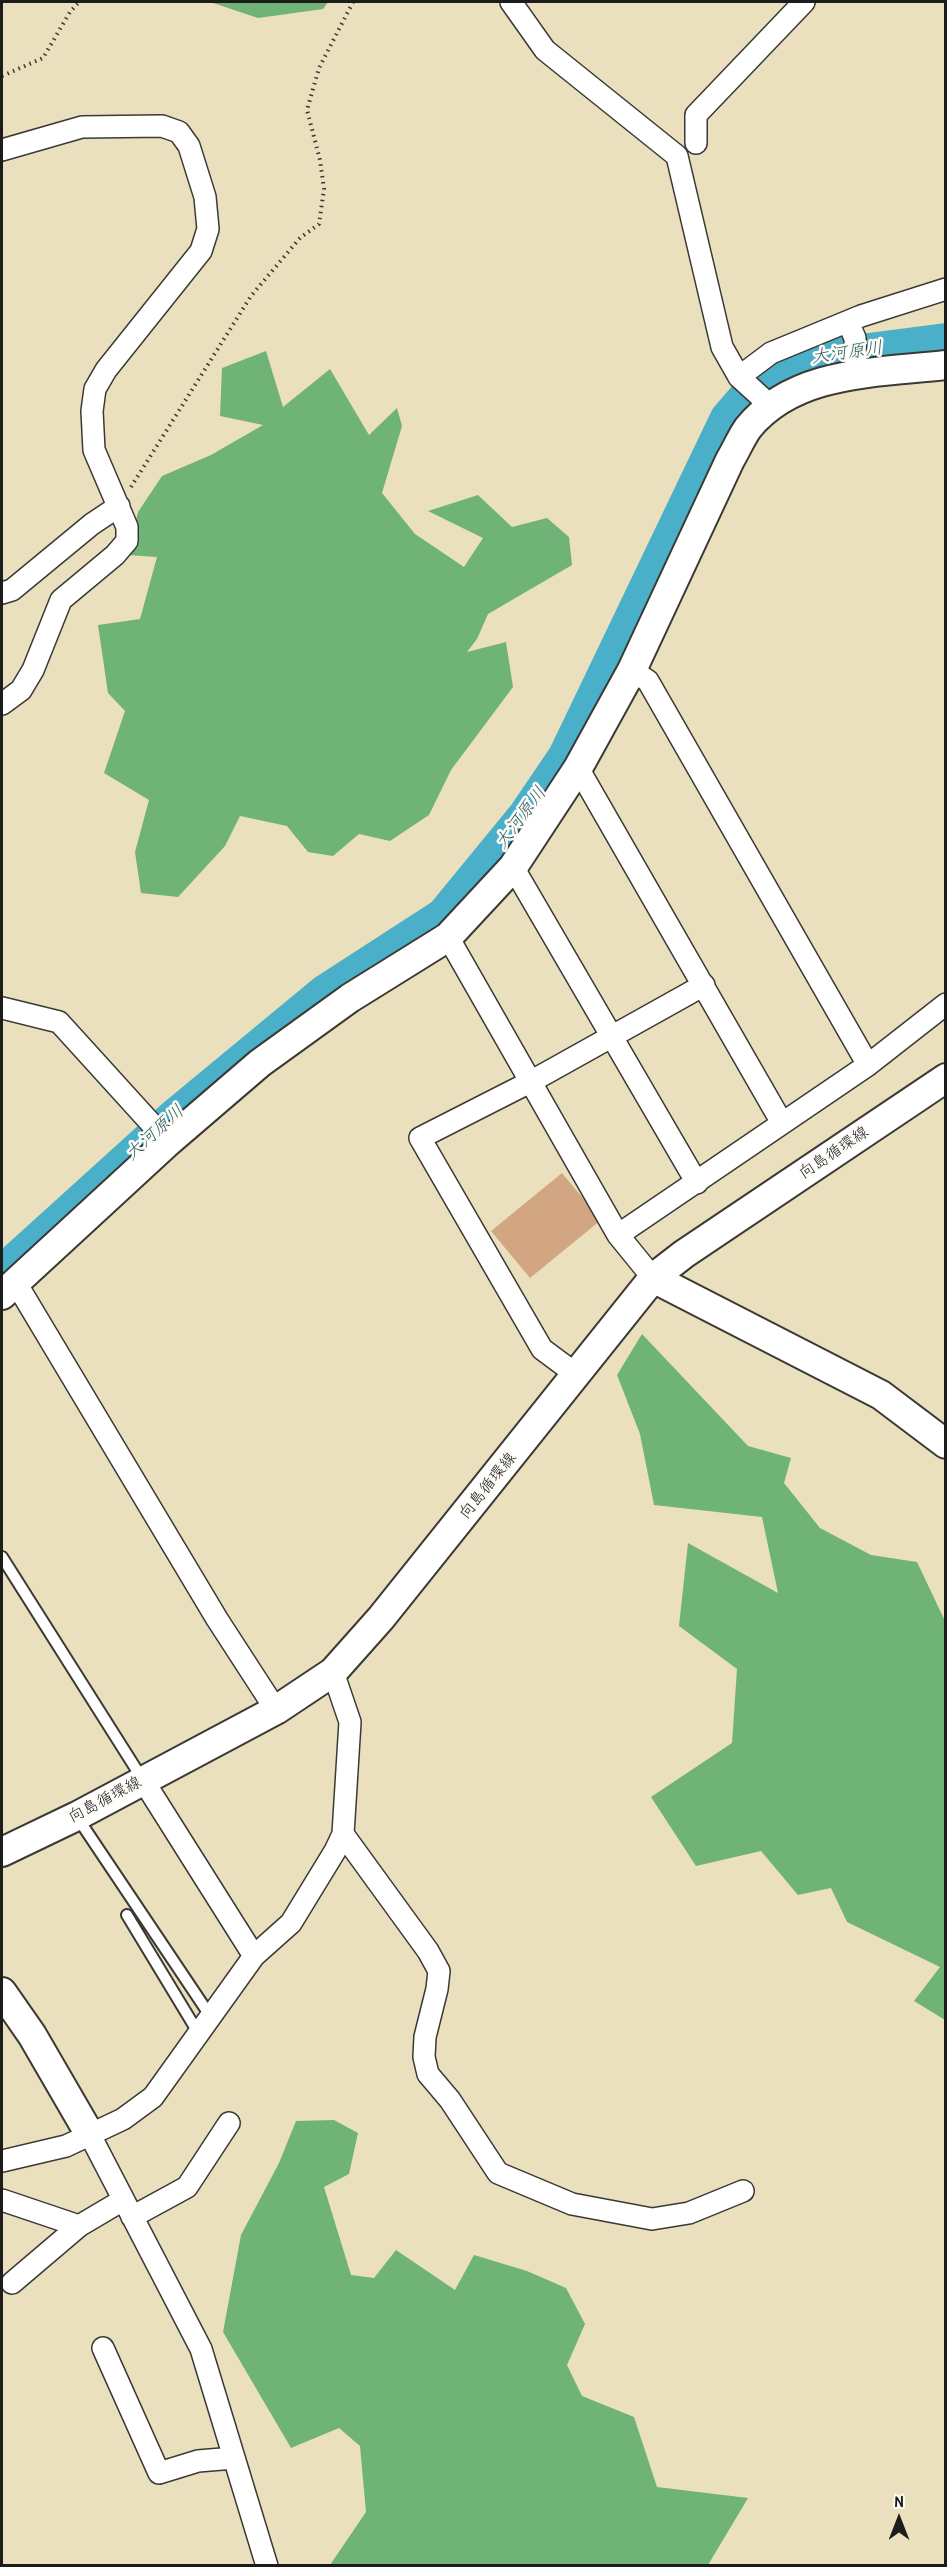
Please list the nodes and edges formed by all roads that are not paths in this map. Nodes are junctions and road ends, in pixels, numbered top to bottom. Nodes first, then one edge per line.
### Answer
1 (511, 2) edge
2 (804, 2) edge
3 (696, 143) dead end
4 (2, 150) edge
5 (945, 289) edge
6 (851, 330) junction
7 (945, 365) edge
8 (856, 376) junction
9 (740, 377) junction
10 (766, 401) junction
11 (119, 506) junction
12 (2, 593) edge
13 (632, 670) junction
14 (2, 704) edge
15 (578, 768) junction
16 (513, 867) junction
17 (448, 937) junction
18 (704, 985) junction
19 (945, 1004) edge
20 (2, 1008) edge
21 (611, 1035) junction
22 (868, 1065) junction
23 (532, 1081) junction
24 (944, 1083) edge
25 (782, 1124) junction
26 (168, 1142) junction
27 (697, 1183) junction
28 (618, 1235) junction
29 (653, 1278) junction
30 (9, 1289) edge
31 (577, 1375) junction
32 (945, 1444) edge
33 (2, 1557) edge
34 (333, 1672) junction
35 (276, 1710) junction
36 (143, 1780) junction
37 (77, 1816) junction
38 (343, 1834) junction
39 (2, 1852) edge
40 (127, 1915) dead end
41 (254, 1956) junction
42 (2, 1992) edge
43 (205, 2026) junction
44 (229, 2123) dead end
45 (90, 2135) junction
46 (2, 2161) edge
47 (743, 2191) dead end
48 (2, 2200) edge
49 (127, 2209) junction
50 (79, 2226) junction
51 (12, 2283) dead end
52 (103, 2348) dead end
53 (234, 2457) junction
54 (267, 2565) edge

1 - 9 street
2 - 3 street
4 - 11 street
5 - 6 street
6 - 8 street
6 - 9 street
7 - 8 street
8 - 10 street
9 - 10 street
10 - 13 street
11 - 12 street
11 - 14 street
13 - 15 street
13 - 22 street
15 - 16 street
15 - 18 street
16 - 17 street
16 - 21 street
17 - 23 street
17 - 26 street
18 - 21 street
18 - 25 street
19 - 22 street
20 - 26 street
21 - 23 street
21 - 27 street
22 - 25 street
23 - 28 street
23 - 31 street
24 - 29 street, 向島循環線
25 - 27 street
26 - 30 street
27 - 28 street
28 - 29 street
29 - 31 street, 向島循環線
29 - 32 street
30 - 35 street
31 - 34 street, 向島循環線
33 - 36 lane
34 - 35 street, 向島循環線
34 - 38 street
35 - 36 street, 向島循環線
36 - 37 street, 向島循環線
36 - 41 street
37 - 39 street, 向島循環線
37 - 43 lane
38 - 41 street
38 - 47 street
40 - 43 lane
41 - 43 street
42 - 45 street
43 - 45 street
44 - 49 street
45 - 46 street
45 - 49 street
48 - 50 street
49 - 50 street
49 - 53 street
50 - 51 street
52 - 53 street
53 - 54 street

